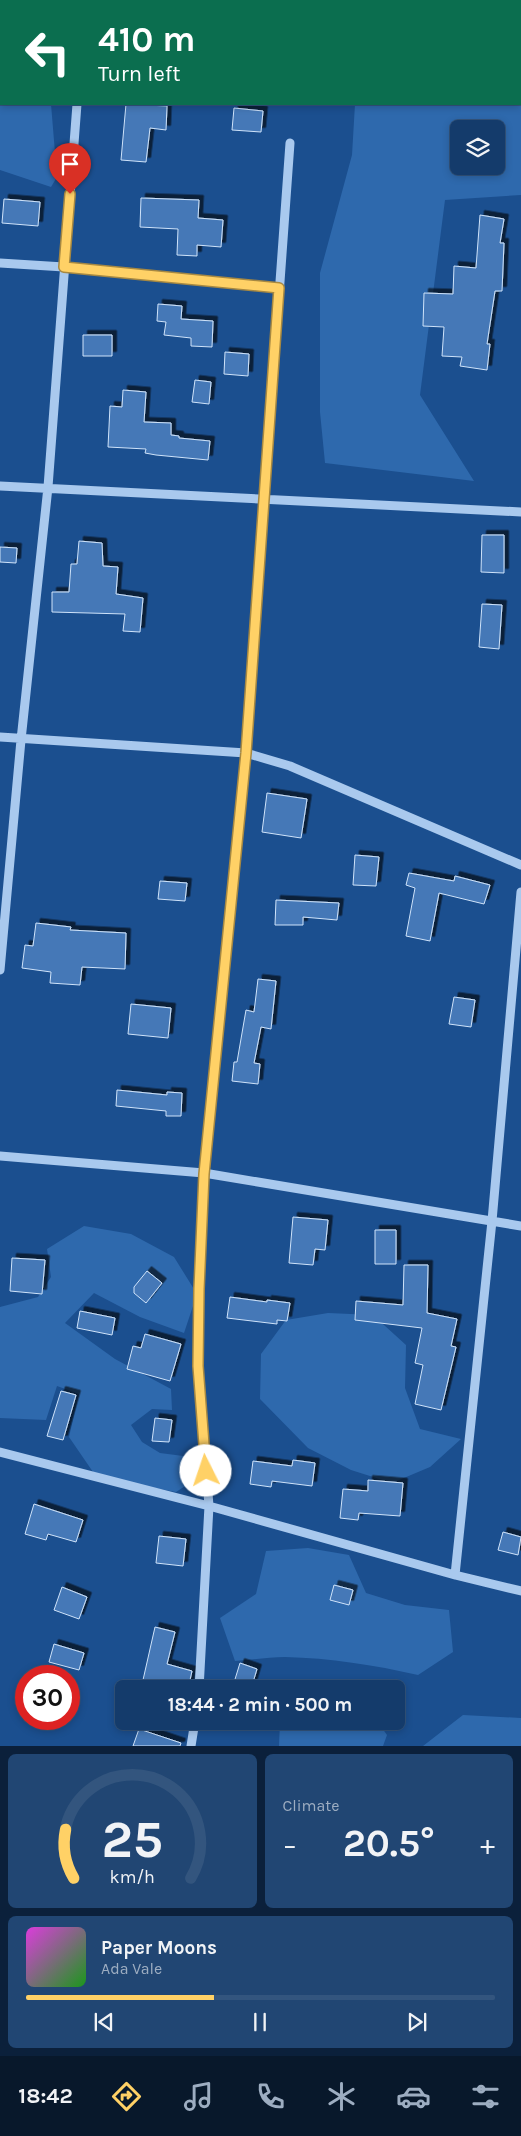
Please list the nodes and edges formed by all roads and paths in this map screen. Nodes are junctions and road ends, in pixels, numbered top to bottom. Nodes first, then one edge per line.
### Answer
1 (78, 105) edge
2 (290, 143) dead end
3 (0, 263) edge
4 (64, 267) junction
5 (279, 288) junction
6 (0, 486) edge
7 (48, 487) junction
8 (264, 499) junction
9 (521, 512) edge
10 (0, 737) edge
11 (21, 740) junction
12 (246, 753) junction
13 (521, 865) edge
14 (521, 892) edge
15 (0, 970) edge
16 (0, 1156) edge
17 (204, 1174) junction
18 (492, 1221) junction
19 (521, 1226) edge
20 (0, 1452) edge
21 (209, 1506) junction
22 (454, 1575) junction
23 (521, 1591) edge
24 (200, 1680) edge
25 (193, 1730) edge
26 (190, 1746) edge

1 - 4 street
2 - 5 street
3 - 4 street
4 - 5 street
4 - 7 street
5 - 8 street
6 - 7 street
7 - 8 street
7 - 11 street
8 - 9 street
8 - 12 street
10 - 11 street
11 - 12 street
11 - 15 street
12 - 13 street
12 - 17 street
14 - 18 street
16 - 17 street
17 - 18 street
17 - 21 street
18 - 19 street
18 - 22 street
20 - 21 street
21 - 22 street
21 - 24 street
22 - 23 street
25 - 26 street

